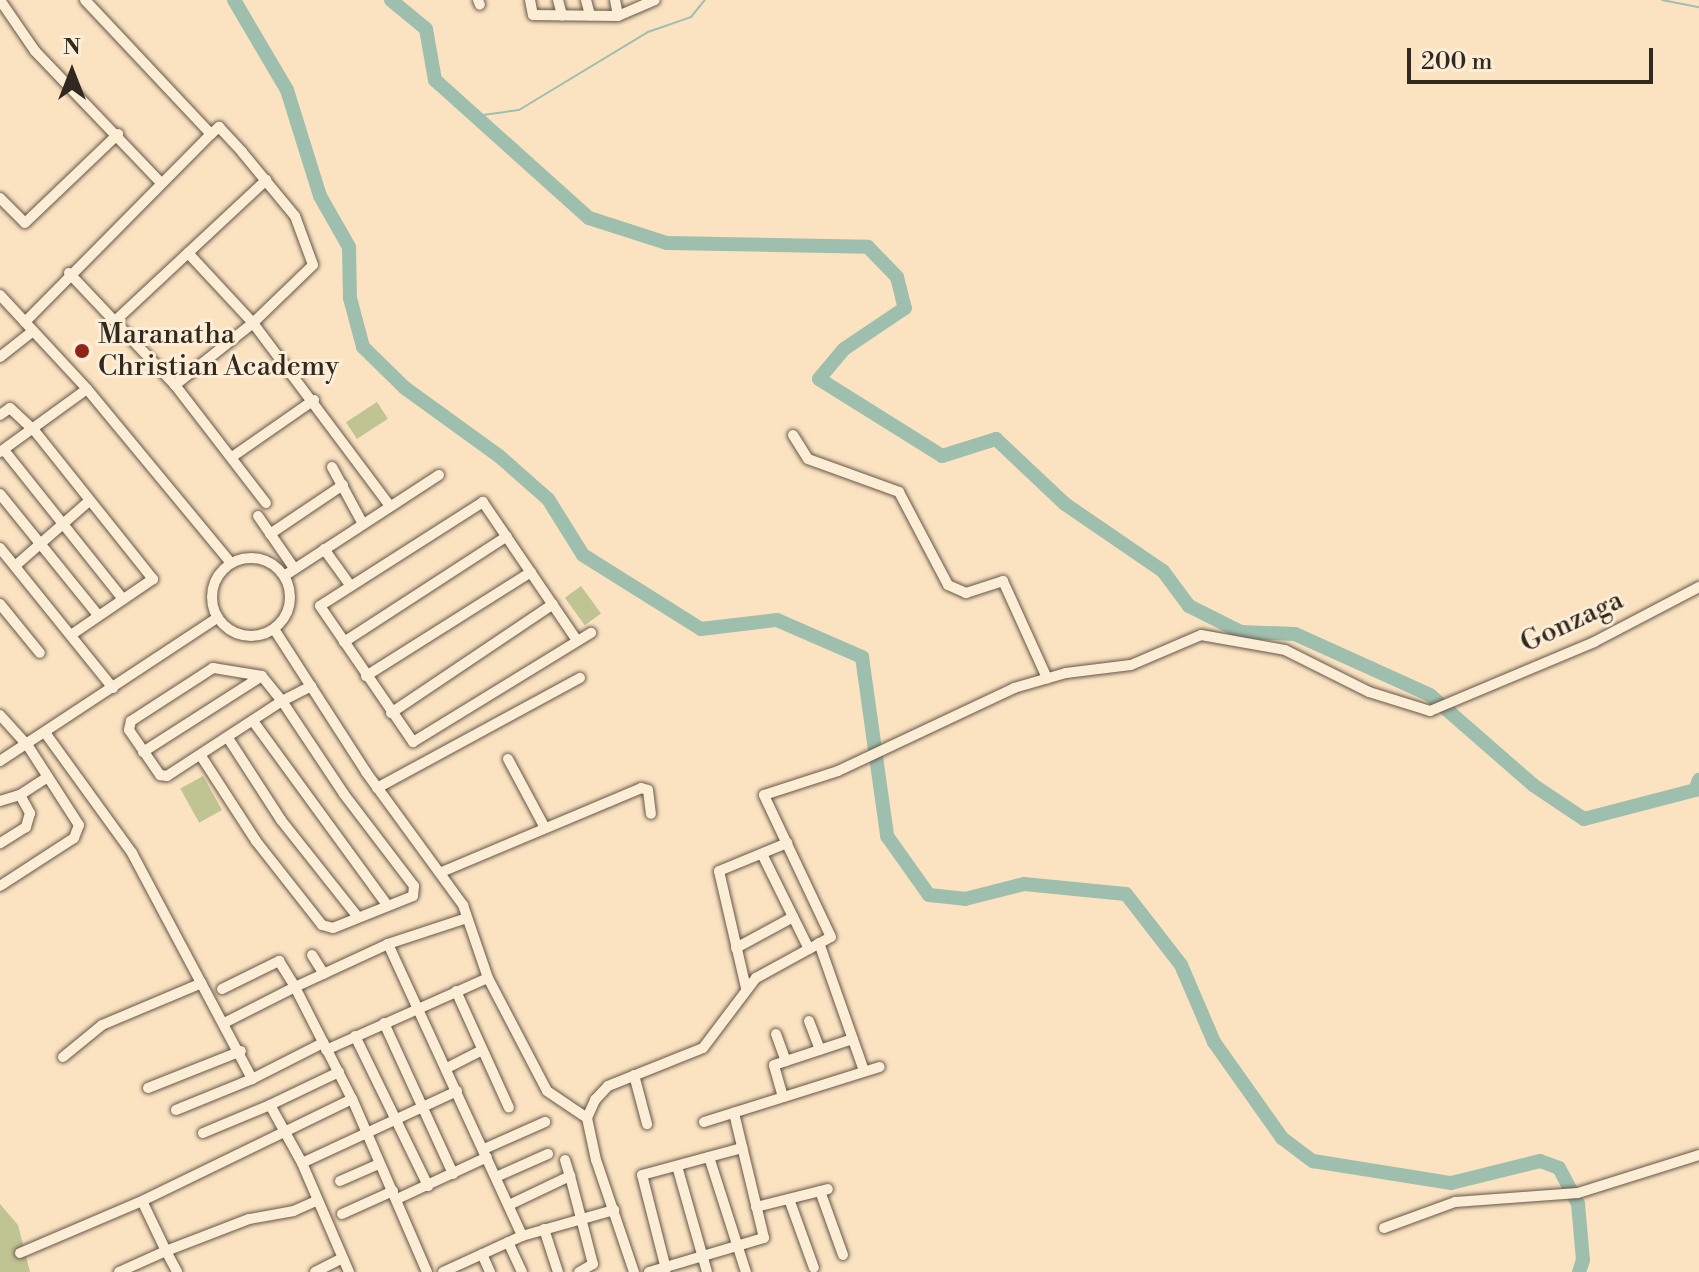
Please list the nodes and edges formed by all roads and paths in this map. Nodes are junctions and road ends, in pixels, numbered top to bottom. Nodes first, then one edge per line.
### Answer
1 (0, 0) edge
2 (85, 0) edge
3 (530, 0) edge
4 (558, 0) edge
5 (586, 0) edge
6 (615, 0) edge
7 (648, 2) edge
8 (562, 15) junction
9 (590, 15) junction
10 (618, 16) junction
11 (118, 134) junction
12 (211, 134) junction
13 (266, 180) junction
14 (161, 183) junction
15 (0, 198) edge
16 (188, 253) junction
17 (69, 273) junction
18 (0, 295) edge
19 (115, 321) junction
20 (253, 323) junction
21 (29, 326) junction
22 (0, 357) edge
23 (175, 385) junction
24 (87, 389) junction
25 (314, 400) junction
26 (0, 415) edge
27 (34, 430) junction
28 (793, 435) dead end
29 (2, 451) edge
30 (232, 457) junction
31 (332, 467) dead end
32 (439, 475) dead end
33 (343, 485) junction
34 (0, 494) edge
35 (88, 502) junction
36 (266, 503) dead end
37 (390, 506) junction
38 (258, 516) dead end
39 (63, 524) junction
40 (363, 524) junction
41 (270, 534) junction
42 (507, 536) junction
43 (40, 543) junction
44 (0, 548) edge
45 (324, 549) junction
46 (231, 563) junction
47 (15, 566) junction
48 (289, 572) junction
49 (531, 572) junction
50 (350, 585) junction
51 (1699, 587) edge
52 (123, 599) junction
53 (0, 604) edge
54 (553, 604) junction
55 (98, 615) junction
56 (218, 617) junction
57 (274, 629) junction
58 (591, 633) dead end
59 (71, 635) junction
60 (576, 639) junction
61 (344, 642) junction
62 (40, 653) dead end
63 (262, 676) junction
64 (366, 676) junction
65 (580, 678) dead end
66 (1047, 678) junction
67 (311, 686) junction
68 (113, 688) junction
69 (282, 701) junction
70 (391, 713) junction
71 (1, 717) edge
72 (253, 721) junction
73 (46, 734) junction
74 (228, 738) junction
75 (28, 746) junction
76 (143, 752) junction
77 (201, 756) junction
78 (508, 759) dead end
79 (0, 761) edge
80 (48, 777) junction
81 (377, 788) junction
82 (20, 795) junction
83 (0, 801) edge
84 (651, 814) dead end
85 (544, 826) junction
86 (0, 843) edge
87 (787, 843) junction
88 (762, 854) junction
89 (444, 871) junction
90 (0, 886) edge
91 (387, 905) junction
92 (357, 916) junction
93 (793, 917) junction
94 (467, 918) junction
95 (388, 944) junction
96 (814, 946) junction
97 (736, 948) junction
98 (312, 955) dead end
99 (324, 974) junction
100 (488, 978) junction
101 (202, 983) junction
102 (295, 987) junction
103 (746, 988) junction
104 (222, 989) dead end
105 (456, 991) junction
106 (418, 1009) junction
107 (809, 1021) dead end
108 (226, 1022) junction
109 (384, 1023) junction
110 (776, 1034) dead end
111 (355, 1036) junction
112 (853, 1039) junction
113 (324, 1047) junction
114 (482, 1050) junction
115 (820, 1050) junction
116 (241, 1051) junction
117 (63, 1057) dead end
118 (786, 1061) junction
119 (880, 1067) dead end
120 (447, 1068) junction
121 (864, 1071) junction
122 (339, 1072) junction
123 (634, 1075) junction
124 (252, 1079) junction
125 (148, 1088) dead end
126 (457, 1091) junction
127 (783, 1097) junction
128 (352, 1099) junction
129 (270, 1105) junction
130 (422, 1106) junction
131 (509, 1108) dead end
132 (176, 1110) dead end
133 (734, 1113) junction
134 (395, 1118) junction
135 (587, 1118) junction
136 (545, 1122) dead end
137 (704, 1122) dead end
138 (647, 1124) dead end
139 (365, 1131) junction
140 (203, 1133) dead end
141 (285, 1134) junction
142 (742, 1148) junction
143 (486, 1153) junction
144 (548, 1154) dead end
145 (1699, 1155) edge
146 (709, 1157) junction
147 (565, 1160) dead end
148 (302, 1163) junction
149 (379, 1164) junction
150 (677, 1166) junction
151 (453, 1174) junction
152 (570, 1176) junction
153 (496, 1177) junction
154 (340, 1181) dead end
155 (428, 1186) junction
156 (395, 1195) junction
157 (789, 1199) junction
158 (142, 1201) junction
159 (316, 1201) junction
160 (509, 1205) junction
161 (756, 1207) junction
162 (614, 1210) junction
163 (342, 1214) dead end
164 (580, 1218) junction
165 (1384, 1228) dead end
166 (544, 1229) junction
167 (522, 1236) junction
168 (508, 1242) junction
169 (734, 1247) junction
170 (166, 1251) junction
171 (20, 1253) dead end
172 (482, 1254) junction
173 (843, 1255) dead end
174 (343, 1258) junction
175 (701, 1258) junction
176 (814, 1268) dead end
177 (458, 1269) edge
178 (670, 1269) edge
179 (119, 1272) edge
180 (177, 1272) edge
181 (315, 1272) edge
182 (349, 1272) edge
183 (427, 1272) edge
184 (443, 1272) edge
185 (490, 1272) edge
186 (522, 1272) edge
187 (558, 1272) edge
188 (579, 1272) edge
189 (634, 1272) edge
190 (649, 1272) edge
191 (707, 1272) edge
192 (746, 1272) edge

1 - 11 street
2 - 12 street
3 - 8 street
4 - 8 street
5 - 9 street
6 - 10 street
7 - 10 street
8 - 9 street
9 - 10 street
11 - 14 street
11 - 15 street
12 - 13 street
12 - 14 street
13 - 16 street
13 - 20 street
14 - 17 street
16 - 19 street
16 - 20 street
17 - 19 street
17 - 21 street
18 - 21 street
19 - 23 street
20 - 23 street
20 - 25 street
21 - 22 street
21 - 24 street
23 - 30 street
24 - 27 street
24 - 46 street
25 - 30 street
25 - 37 street
26 - 27 street
27 - 29 street
27 - 35 street
28 - 66 street
29 - 39 street
30 - 36 street
31 - 33 street
32 - 37 street
33 - 40 street
33 - 41 street
34 - 43 street
35 - 39 street
35 - 52 street
37 - 40 street
38 - 41 street
39 - 43 street
39 - 52 street
40 - 45 street
41 - 48 street
42 - 49 street
42 - 50 street
42 - 61 street
43 - 47 street
43 - 55 street
44 - 47 street
45 - 48 street
45 - 50 street
46 - 48 street
46 - 56 street
47 - 59 street
48 - 57 street
49 - 54 street
49 - 64 street
50 - 61 street
51 - 66 street, Gonzaga
52 - 55 street
53 - 62 street
54 - 60 street
54 - 70 street
55 - 59 street
56 - 57 street
56 - 68 street
57 - 67 street
58 - 60 street
59 - 68 street
60 - 70 street
61 - 64 street
63 - 69 street
63 - 76 street
63 - 76 street
64 - 70 street
65 - 81 street
66 - 87 street
67 - 69 street
67 - 81 street
68 - 73 street
69 - 72 street
69 - 91 street
71 - 75 street
72 - 74 street
72 - 91 street
73 - 75 street
73 - 101 street
74 - 77 street
74 - 92 street
75 - 79 street
75 - 80 street
76 - 77 street
77 - 92 street
78 - 85 street
80 - 82 street
80 - 90 street
81 - 89 street
82 - 83 street
82 - 86 street
84 - 85 street
85 - 89 street
87 - 88 street
87 - 96 street
88 - 93 street
88 - 97 street
89 - 94 street
91 - 92 street
93 - 96 street
93 - 97 street
94 - 95 street
94 - 100 street
95 - 99 street
95 - 106 street
96 - 103 street
96 - 112 street
97 - 103 street
98 - 99 street
99 - 102 street
100 - 105 street
100 - 135 street
101 - 108 street
101 - 117 street
102 - 104 street
102 - 108 street
102 - 113 street
103 - 123 street
105 - 106 street
105 - 114 street
106 - 109 street
106 - 120 street
107 - 115 street
108 - 116 street
109 - 111 street
109 - 130 street
110 - 118 street
111 - 113 street
111 - 134 street
112 - 115 street
112 - 121 street
113 - 122 street
113 - 124 street
114 - 120 street
114 - 131 street
115 - 118 street
116 - 124 street
116 - 125 street
118 - 127 street
119 - 121 street
120 - 126 street
121 - 127 street
122 - 128 street
122 - 129 street
123 - 135 street
123 - 138 street
124 - 132 street
126 - 130 street
126 - 143 street
127 - 133 street
128 - 139 street
128 - 141 street
129 - 140 street
129 - 141 street
130 - 134 street
130 - 151 street
133 - 137 street
133 - 142 street
134 - 139 street
134 - 155 street
135 - 162 street
136 - 143 street
139 - 148 street
139 - 149 street
141 - 148 street
141 - 158 street
142 - 146 street
142 - 161 street
143 - 151 street
143 - 153 street
144 - 153 street
145 - 165 street
146 - 150 street
146 - 169 street
147 - 152 street
148 - 159 street
149 - 154 street
149 - 156 street
150 - 175 street
150 - 178 street
151 - 155 street
152 - 160 street
152 - 164 street
153 - 160 street
155 - 156 street
156 - 163 street
156 - 183 street
157 - 161 street
157 - 173 street
157 - 176 street
158 - 170 street
158 - 171 street
159 - 170 street
159 - 174 street
160 - 167 street
161 - 169 street
162 - 164 street
162 - 189 street
164 - 166 street
164 - 188 street
166 - 167 street
166 - 187 street
167 - 168 street
168 - 172 street
168 - 186 street
169 - 175 street
169 - 192 street
170 - 179 street
170 - 180 street
172 - 177 street
172 - 185 street
174 - 181 street
174 - 182 street
175 - 178 street
175 - 191 street
177 - 184 street
178 - 190 street

